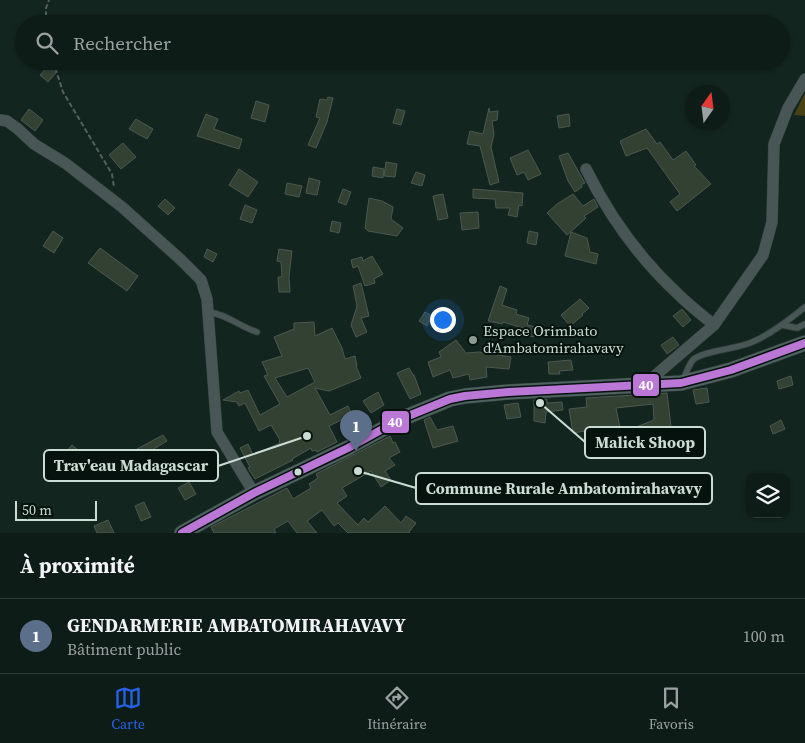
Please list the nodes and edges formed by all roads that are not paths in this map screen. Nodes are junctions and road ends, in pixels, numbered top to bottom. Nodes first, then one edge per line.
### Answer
1 (805, 79) edge
2 (0, 120) edge
3 (586, 169) dead end
4 (805, 307) edge
5 (208, 312) junction
6 (805, 324) edge
7 (714, 325) junction
8 (782, 326) junction
9 (257, 332) dead end
10 (805, 343) edge
11 (682, 384) junction
12 (643, 386) junction
13 (254, 493) junction
14 (182, 533) edge

1 - 7 street
2 - 5 street
3 - 7 street
4 - 8 lane
5 - 9 lane
5 - 13 street
6 - 8 lane
7 - 12 street
8 - 11 lane
10 - 11 main road
11 - 12 main road
12 - 13 main road
13 - 14 main road

